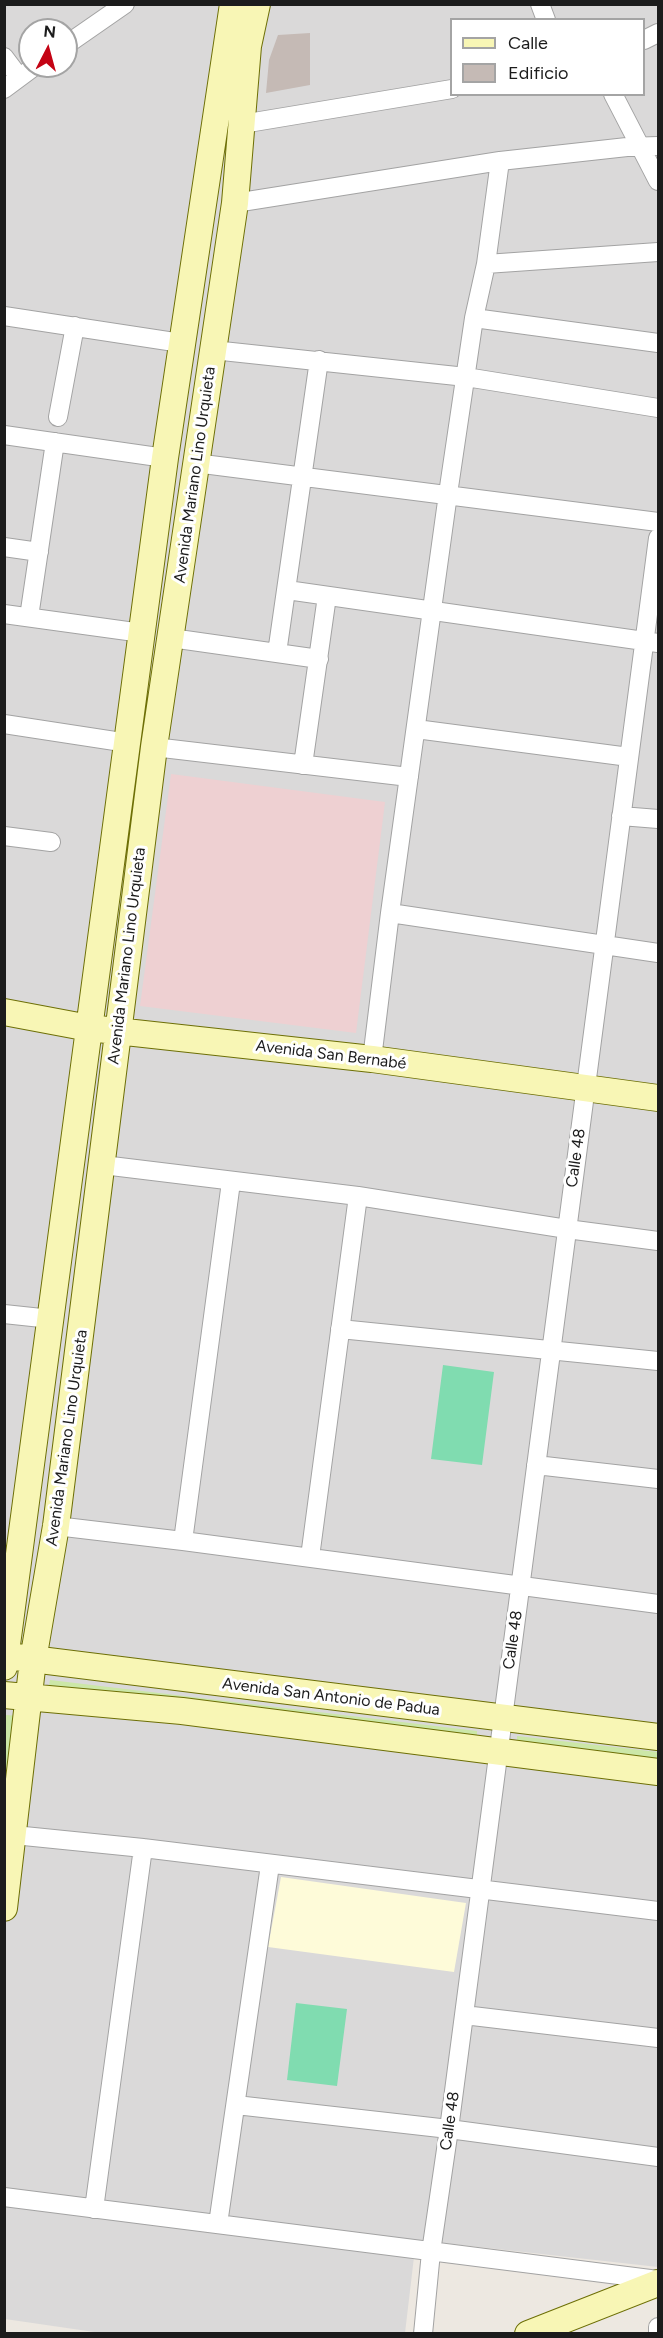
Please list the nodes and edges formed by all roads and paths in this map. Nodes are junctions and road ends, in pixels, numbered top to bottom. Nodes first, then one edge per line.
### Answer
1 (125, 4) edge
2 (232, 4) edge
3 (257, 4) edge
4 (78, 37) edge
5 (4, 57) edge
6 (18, 76) edge
7 (18, 78) edge
8 (4, 89) edge
9 (450, 89) edge
10 (615, 96) edge
11 (242, 124) junction
12 (650, 146) edge
13 (500, 161) junction
14 (658, 181) edge
15 (235, 203) junction
16 (658, 252) edge
17 (486, 264) junction
18 (4, 316) edge
19 (474, 318) junction
20 (75, 326) junction
21 (181, 343) junction
22 (658, 343) edge
23 (213, 350) junction
24 (319, 360) junction
25 (466, 377) junction
26 (658, 408) edge
27 (58, 417) dead end
28 (4, 435) edge
29 (55, 442) junction
30 (165, 458) junction
31 (195, 463) junction
32 (301, 477) junction
33 (448, 494) junction
34 (658, 522) edge
35 (658, 538) edge
36 (4, 547) edge
37 (39, 552) junction
38 (287, 590) junction
39 (327, 596) junction
40 (432, 611) junction
41 (4, 614) edge
42 (30, 617) junction
43 (142, 633) junction
44 (171, 638) junction
45 (652, 642) edge
46 (277, 653) junction
47 (319, 659) junction
48 (4, 724) edge
49 (416, 729) junction
50 (128, 743) junction
51 (154, 747) junction
52 (628, 757) junction
53 (303, 765) junction
54 (409, 777) junction
55 (621, 816) junction
56 (658, 819) edge
57 (4, 836) edge
58 (51, 842) dead end
59 (390, 913) junction
60 (604, 946) junction
61 (658, 952) edge
62 (4, 1012) edge
63 (89, 1028) junction
64 (117, 1030) junction
65 (372, 1059) junction
66 (586, 1088) junction
67 (658, 1098) edge
68 (103, 1165) junction
69 (231, 1182) junction
70 (358, 1196) junction
71 (567, 1229) junction
72 (658, 1242) edge
73 (4, 1314) edge
74 (51, 1319) junction
75 (340, 1329) junction
76 (551, 1349) junction
77 (658, 1361) edge
78 (536, 1465) junction
79 (658, 1479) edge
80 (56, 1526) junction
81 (183, 1540) junction
82 (310, 1557) junction
83 (520, 1585) junction
84 (658, 1604) edge
85 (5, 1659) edge
86 (33, 1660) junction
87 (186, 1678) junction
88 (4, 1695) edge
89 (30, 1697) junction
90 (337, 1698) junction
91 (182, 1711) junction
92 (503, 1718) junction
93 (333, 1730) junction
94 (658, 1737) edge
95 (499, 1751) junction
96 (658, 1772) edge
97 (14, 1835) junction
98 (143, 1848) junction
99 (270, 1865) junction
100 (480, 1890) junction
101 (4, 1908) edge
102 (658, 1911) edge
103 (464, 2015) junction
104 (658, 2038) edge
105 (236, 2105) junction
106 (449, 2129) junction
107 (658, 2157) edge
108 (4, 2197) edge
109 (94, 2209) junction
110 (218, 2224) junction
111 (431, 2252) junction
112 (658, 2282) edge
113 (658, 2327) edge
114 (423, 2334) edge
115 (528, 2334) edge
116 (658, 2334) edge

1 - 4 street
2 - 21 main road, Avenida Mariano Lino Urquieta
3 - 11 main road, Avenida Mariano Lino Urquieta
5 - 6 street
7 - 8 street
9 - 11 street
10 - 12 street
11 - 15 main road, Avenida Mariano Lino Urquieta
12 - 13 street
12 - 14 street
13 - 15 street
13 - 17 street
15 - 23 main road, Avenida Mariano Lino Urquieta
16 - 17 street
17 - 19 street
18 - 20 street
19 - 22 street
19 - 25 street
20 - 21 street
20 - 27 street
21 - 30 main road, Avenida Mariano Lino Urquieta
23 - 24 street
23 - 31 main road, Avenida Mariano Lino Urquieta
24 - 25 street
24 - 32 street
25 - 26 street
25 - 33 street
28 - 29 street
29 - 30 street
29 - 37 street
30 - 43 main road, Avenida Mariano Lino Urquieta
31 - 32 street
31 - 44 main road, Avenida Mariano Lino Urquieta
32 - 33 street
32 - 38 street
33 - 34 street
33 - 40 street
35 - 45 street, Calle 48
36 - 37 street
37 - 42 street
38 - 39 street
38 - 46 street
39 - 40 street
39 - 47 street
40 - 45 street
40 - 49 street
41 - 42 street
42 - 43 street
43 - 50 main road, Avenida Mariano Lino Urquieta
44 - 46 street
44 - 51 main road, Avenida Mariano Lino Urquieta
45 - 52 street, Calle 48
46 - 47 street
47 - 53 street
48 - 50 street
49 - 52 street
49 - 54 street
50 - 63 main road, Avenida Mariano Lino Urquieta
51 - 53 street
51 - 64 main road, Avenida Mariano Lino Urquieta
52 - 55 street, Calle 48
53 - 54 street
54 - 59 street
55 - 56 street
55 - 60 street, Calle 48
57 - 58 street
59 - 60 street
59 - 65 street
60 - 61 street
60 - 66 street, Calle 48
62 - 63 main road, Avenida San Bernabé
63 - 64 main road, Avenida San Bernabé
63 - 74 main road, Avenida Mariano Lino Urquieta
64 - 65 main road, Avenida San Bernabé
64 - 68 main road, Avenida Mariano Lino Urquieta
65 - 66 main road, Avenida San Bernabé
66 - 67 main road, Avenida San Bernabé
66 - 71 street, Calle 48
68 - 69 street
68 - 80 main road, Avenida Mariano Lino Urquieta
69 - 70 street
69 - 81 street
70 - 71 street
70 - 75 street
71 - 72 street
71 - 76 street, Calle 48
73 - 74 street
74 - 85 main road, Avenida Mariano Lino Urquieta
75 - 76 street
75 - 82 street
76 - 77 street
76 - 78 street, Calle 48
78 - 79 street
78 - 83 street, Calle 48
80 - 81 street
80 - 86 main road, Avenida Mariano Lino Urquieta
81 - 82 street
82 - 83 street
83 - 84 street
83 - 92 street, Calle 48
85 - 86 main road, Avenida San Antonio de Padua
86 - 87 main road, Avenida San Antonio de Padua
86 - 89 main road, Avenida Mariano Lino Urquieta
87 - 90 main road, Avenida San Antonio de Padua
87 - 91 main road
88 - 89 main road, Avenida San Antonio de Padua
89 - 91 main road, Avenida San Antonio de Padua
89 - 97 main road, Avenida Mariano Lino Urquieta
90 - 92 main road, Avenida San Antonio de Padua
90 - 93 main road
91 - 93 main road, Avenida San Antonio de Padua
92 - 94 main road, Avenida San Antonio de Padua
92 - 95 street, Calle 48
93 - 95 main road, Avenida San Antonio de Padua
95 - 96 main road, Avenida San Antonio de Padua
95 - 100 street, Calle 48
97 - 98 street
97 - 101 main road, Avenida Mariano Lino Urquieta
98 - 99 street
98 - 109 street
99 - 100 street
99 - 105 street
100 - 102 street
100 - 103 street, Calle 48
103 - 104 street
103 - 106 street, Calle 48
105 - 106 street
105 - 110 street
106 - 107 street
106 - 111 street, Calle 48
108 - 109 street
109 - 110 street
110 - 111 street
111 - 112 street
111 - 114 street, Calle 48
112 - 115 main road
113 - 116 street

